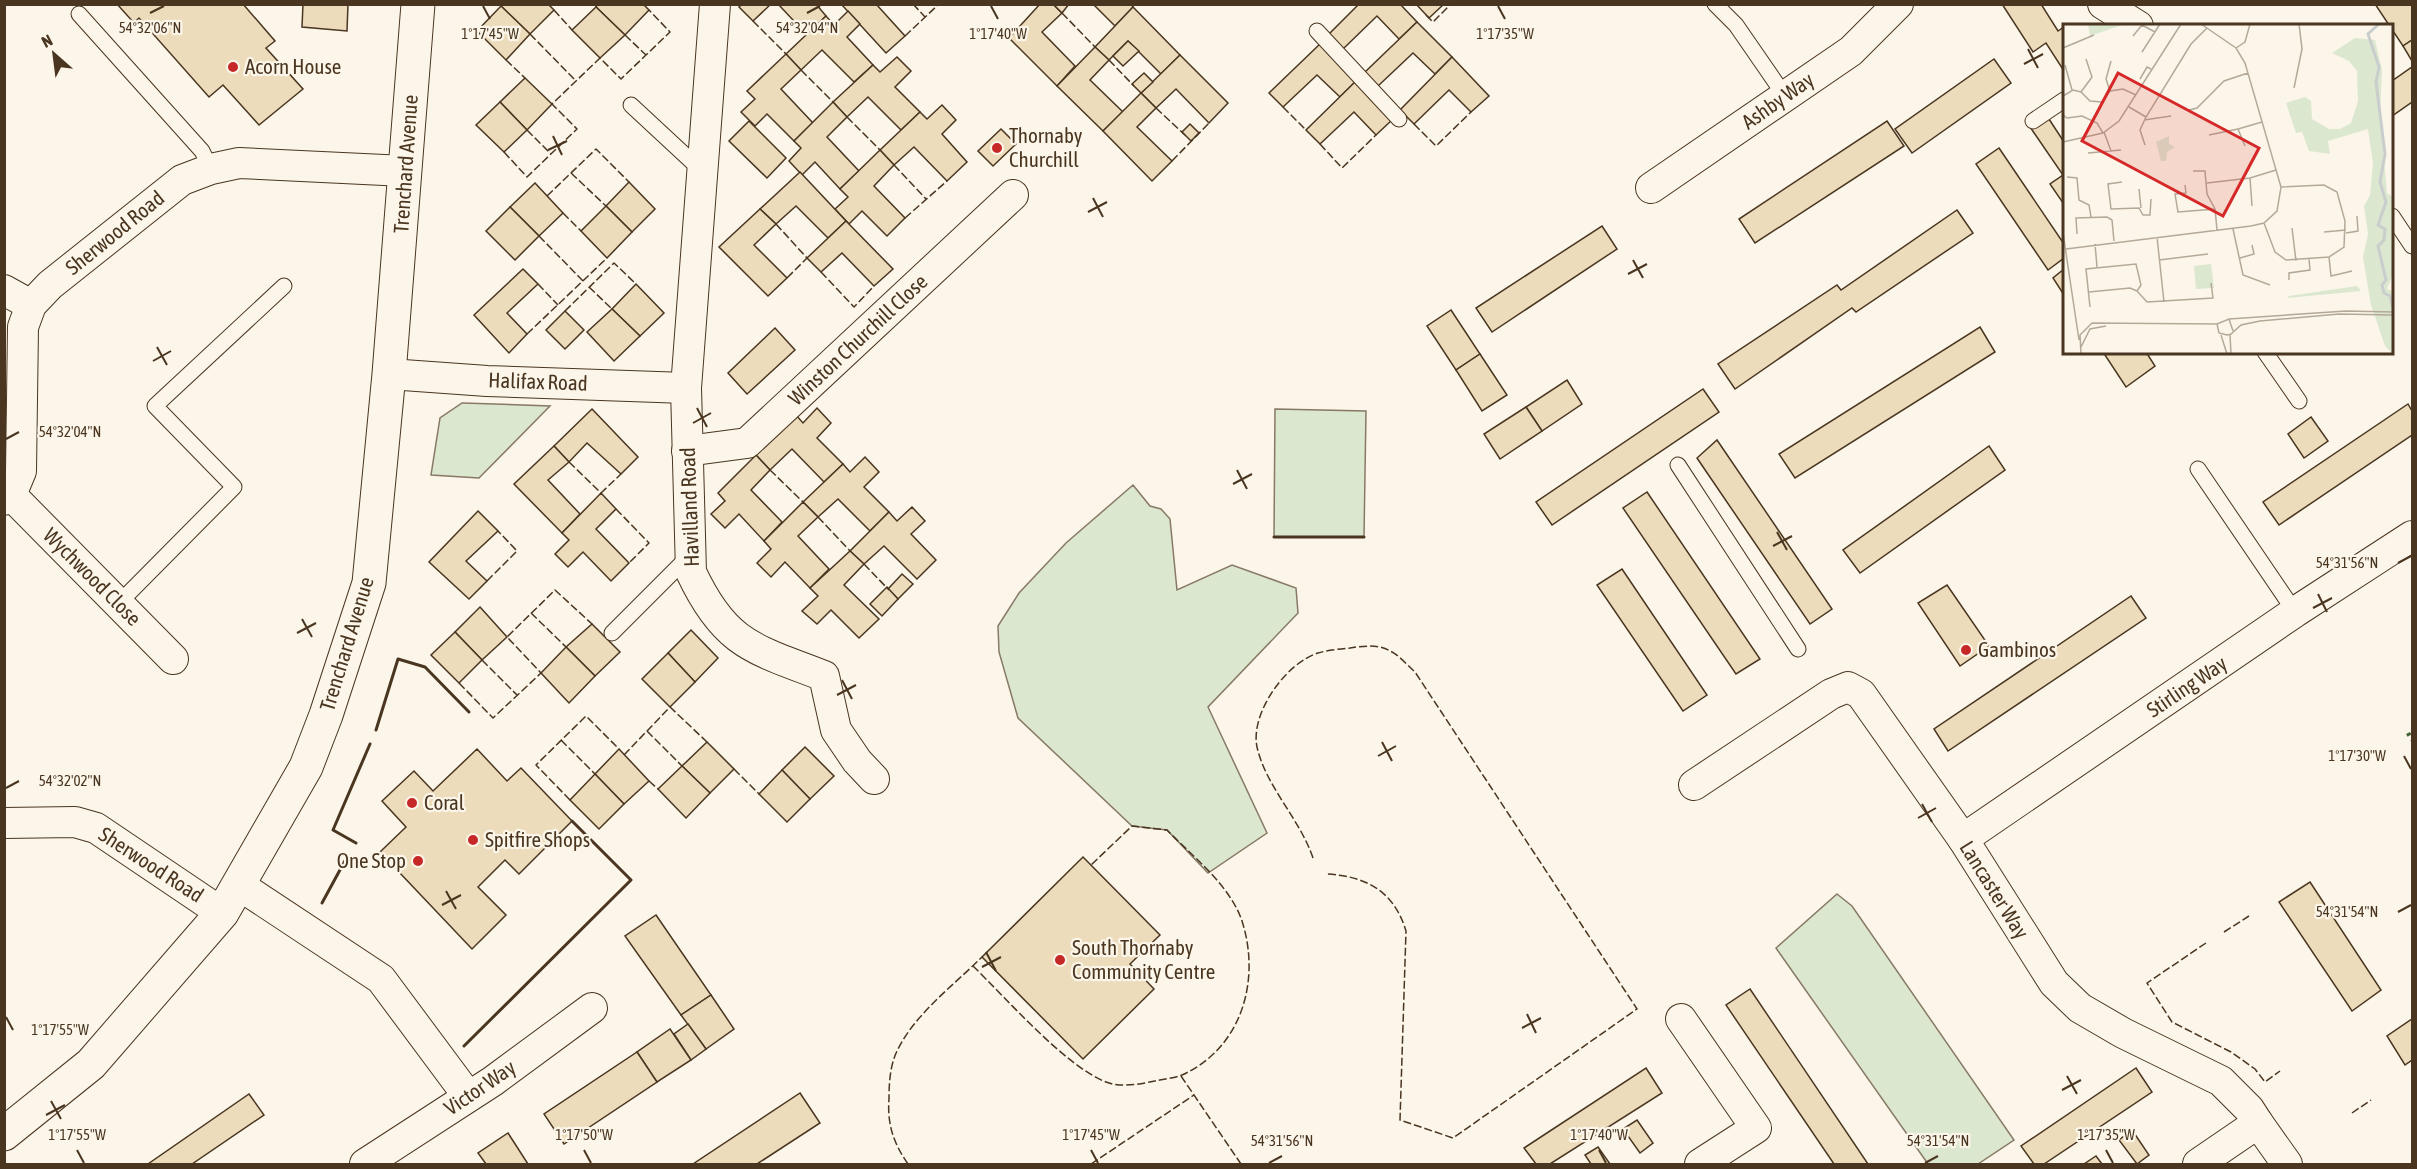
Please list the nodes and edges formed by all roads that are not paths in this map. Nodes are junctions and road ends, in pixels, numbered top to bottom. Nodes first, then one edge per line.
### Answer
1 (418, 4) edge
2 (715, 4) edge
3 (1715, 4) edge
4 (1898, 4) edge
5 (2103, 4) edge
6 (80, 14) dead end
7 (2135, 24) edge
8 (1317, 31) dead end
9 (1785, 96) junction
10 (2063, 101) edge
11 (632, 105) dead end
12 (1399, 118) dead end
13 (2033, 121) dead end
14 (211, 169) junction
15 (701, 170) junction
16 (405, 171) junction
17 (1651, 188) dead end
18 (1013, 195) dead end
19 (2393, 219) edge
20 (2412, 246) edge
21 (285, 286) dead end
22 (4, 290) edge
23 (31, 305) junction
24 (2266, 354) edge
25 (389, 374) junction
26 (686, 388) junction
27 (2299, 401) dead end
28 (687, 451) junction
29 (1678, 465) dead end
30 (2198, 469) dead end
31 (8, 497) edge
32 (2412, 536) edge
33 (690, 555) junction
34 (119, 603) junction
35 (2295, 612) junction
36 (612, 633) dead end
37 (1798, 649) dead end
38 (173, 659) dead end
39 (874, 779) dead end
40 (1694, 785) dead end
41 (4, 823) edge
42 (1963, 839) junction
43 (239, 885) junction
44 (222, 912) junction
45 (592, 1008) dead end
46 (1681, 1019) dead end
47 (468, 1096) junction
48 (2258, 1123) junction
49 (4, 1134) edge
50 (365, 1164) edge
51 (1700, 1164) edge
52 (2198, 1164) edge
53 (2287, 1164) edge

1 - 16 street, Trenchard Avenue
2 - 15 street, Havilland Road
3 - 9 lane
4 - 9 street, Ashby Way
5 - 7 street
6 - 14 lane
8 - 12 lane
9 - 17 street, Ashby Way
10 - 13 lane
11 - 15 lane
14 - 16 street, Sherwood Road
14 - 23 street, Sherwood Road
15 - 26 street, Havilland Road
16 - 25 street, Trenchard Avenue
18 - 28 street, Winston Churchill Close
19 - 20 lane
21 - 34 lane
22 - 23 street
23 - 31 street, Sherwood Road
24 - 27 lane
25 - 26 street, Halifax Road
25 - 43 street, Trenchard Avenue
26 - 28 street, Havilland Road
28 - 33 street, Havilland Road
29 - 37 lane
30 - 35 lane
31 - 34 street, Wychwood Close
32 - 35 street, Stirling Way
33 - 36 lane
33 - 39 street, Havilland Road
34 - 38 street, Wychwood Close
35 - 42 street, Stirling Way
40 - 42 street, Lancaster Way
41 - 44 street, Sherwood Road
42 - 48 street, Lancaster Way
43 - 44 street, Trenchard Avenue
43 - 47 street
44 - 49 street, Trenchard Avenue
45 - 47 street, Victor Way
46 - 51 street
47 - 50 street, Victor Way
48 - 52 street
48 - 53 street, Lancaster Way

